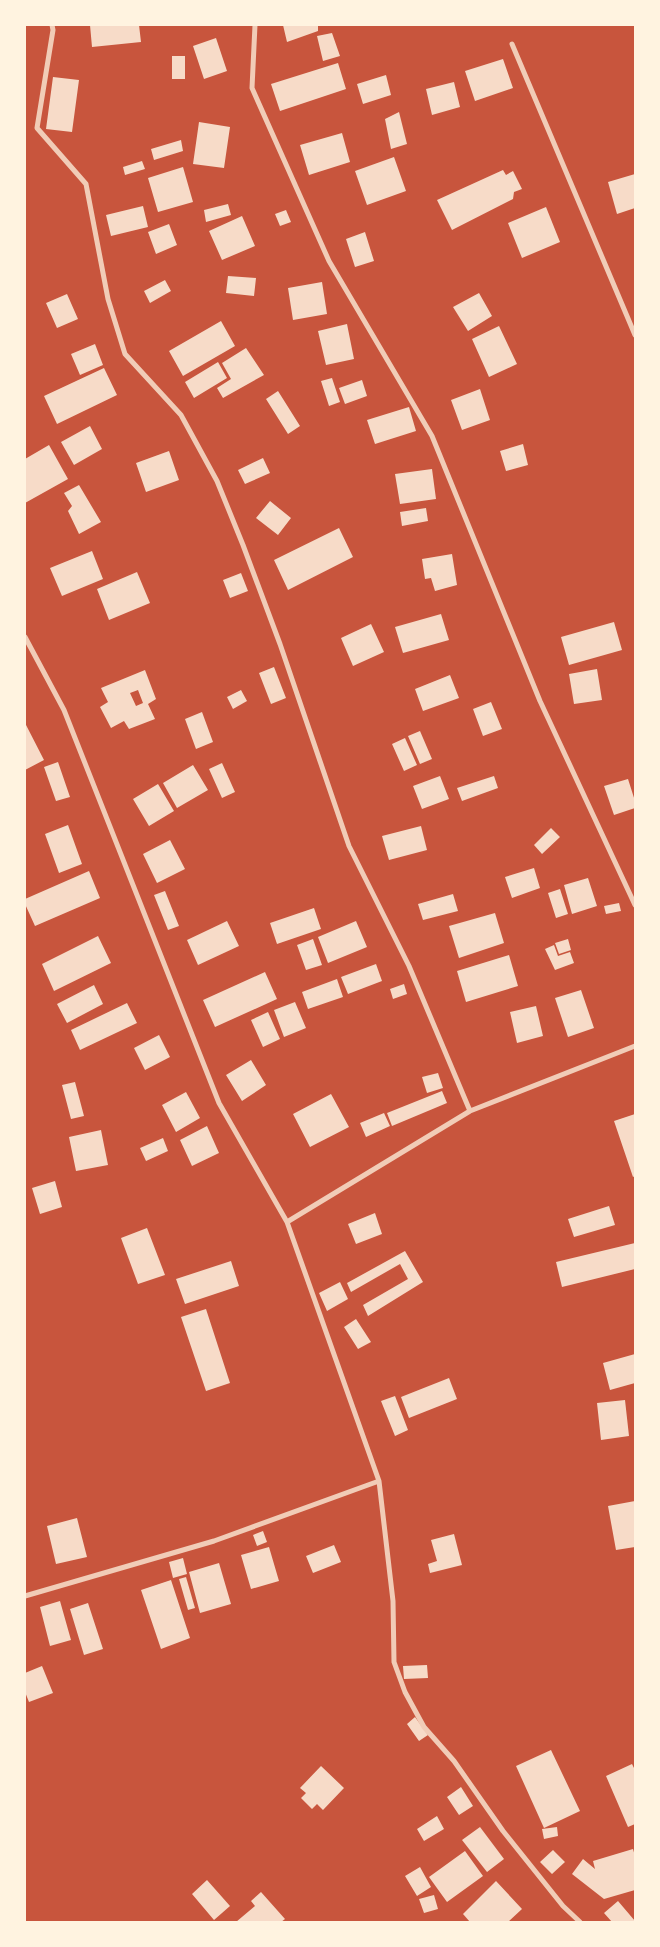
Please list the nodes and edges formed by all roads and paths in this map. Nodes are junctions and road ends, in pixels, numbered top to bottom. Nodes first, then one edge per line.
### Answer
1 (52, 25) edge
2 (255, 25) edge
3 (512, 44) dead end
4 (635, 335) edge
5 (25, 637) edge
6 (635, 905) edge
7 (635, 1046) edge
8 (470, 1111) junction
9 (287, 1222) junction
10 (379, 1481) junction
11 (25, 1596) edge
12 (580, 1922) edge

1 - 8 street
2 - 6 street
3 - 4 street
5 - 9 street
7 - 8 street
8 - 9 street
9 - 10 street
10 - 11 street
10 - 12 street

